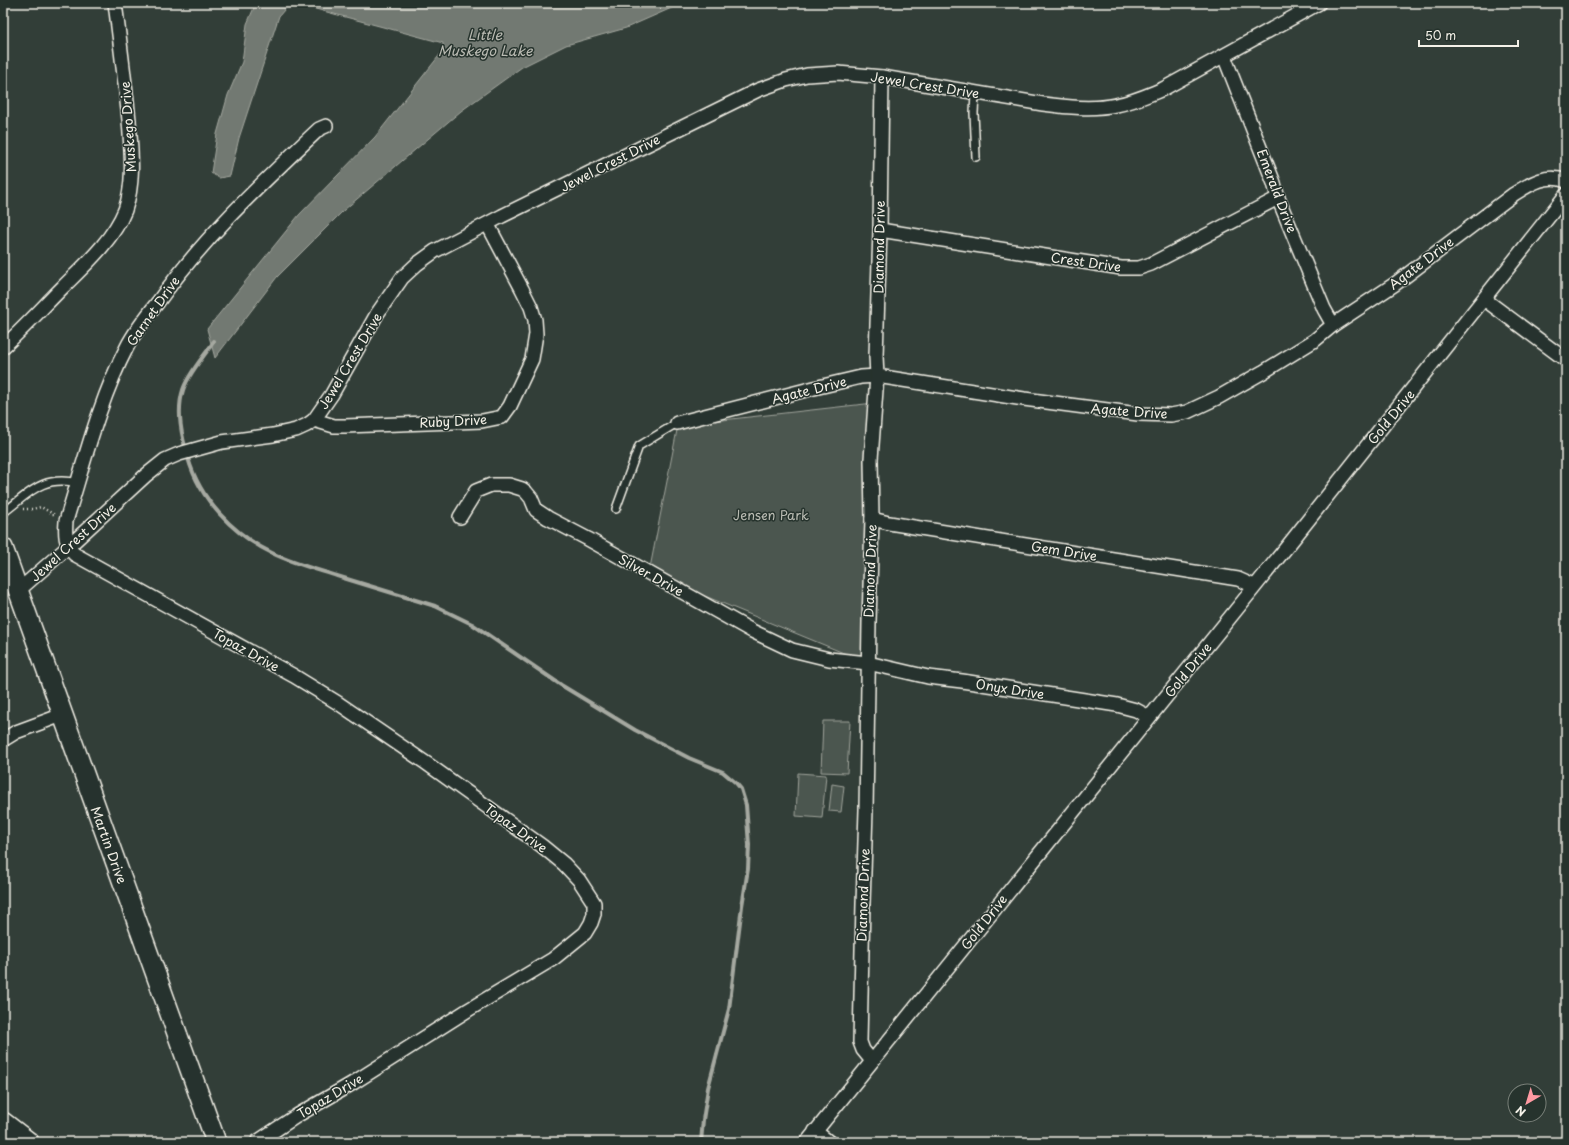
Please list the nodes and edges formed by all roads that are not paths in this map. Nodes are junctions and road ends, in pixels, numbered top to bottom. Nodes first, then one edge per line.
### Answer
1 (115, 3) edge
2 (1319, 3) edge
3 (1224, 56) junction
4 (882, 78) junction
5 (975, 93) junction
6 (326, 126) dead end
7 (976, 157) dead end
8 (1566, 181) edge
9 (1566, 195) edge
10 (1278, 198) junction
11 (488, 225) junction
12 (880, 230) junction
13 (1484, 299) junction
14 (1333, 325) junction
15 (3, 347) edge
16 (1566, 360) edge
17 (877, 376) junction
18 (314, 420) junction
19 (677, 424) joint
20 (78, 483) junction
21 (616, 510) dead end
22 (3, 513) edge
23 (460, 517) dead end
24 (872, 519) junction
25 (68, 547) junction
26 (3, 548) edge
27 (1254, 586) junction
28 (19, 590) junction
29 (868, 663) junction
30 (62, 715) junction
31 (1149, 718) junction
32 (3, 740) edge
33 (872, 1061) junction
34 (3, 1122) edge
35 (815, 1131) junction
36 (29, 1142) edge
37 (216, 1142) edge
38 (257, 1142) edge
39 (807, 1142) edge
40 (829, 1142) edge

1 - 15 street, Muskego Drive
2 - 3 street, Jewel Crest Drive
3 - 5 street, Jewel Crest Drive
3 - 10 street, Emerald Drive
4 - 5 street, Jewel Crest Drive
4 - 11 street, Jewel Crest Drive
4 - 12 street, Diamond Drive
5 - 7 lane
6 - 20 street, Garnet Drive
8 - 14 street, Agate Drive
9 - 13 street, Gold Drive
10 - 12 street, Crest Drive
10 - 14 street, Emerald Drive
11 - 18 street, Jewel Crest Drive
11 - 18 street, Ruby Drive
12 - 17 street, Diamond Drive
13 - 16 street
13 - 27 street, Gold Drive
14 - 17 street, Agate Drive
17 - 19 street, Agate Drive
17 - 24 street, Diamond Drive
18 - 25 street, Jewel Crest Drive
19 - 21 lane
20 - 22 lane
20 - 25 street, Garnet Drive
23 - 29 street, Silver Drive
24 - 27 street, Gem Drive
24 - 29 street, Diamond Drive
25 - 28 street, Jewel Crest Drive
25 - 38 street, Topaz Drive
26 - 28 street, Martin Drive
27 - 31 street, Gold Drive
28 - 30 street, Martin Drive
29 - 31 street, Onyx Drive
29 - 33 street, Diamond Drive
30 - 32 street
30 - 37 street, Martin Drive
31 - 33 street, Gold Drive
33 - 35 street, Gold Drive
34 - 36 street
35 - 39 street, Gold Drive
35 - 40 street

